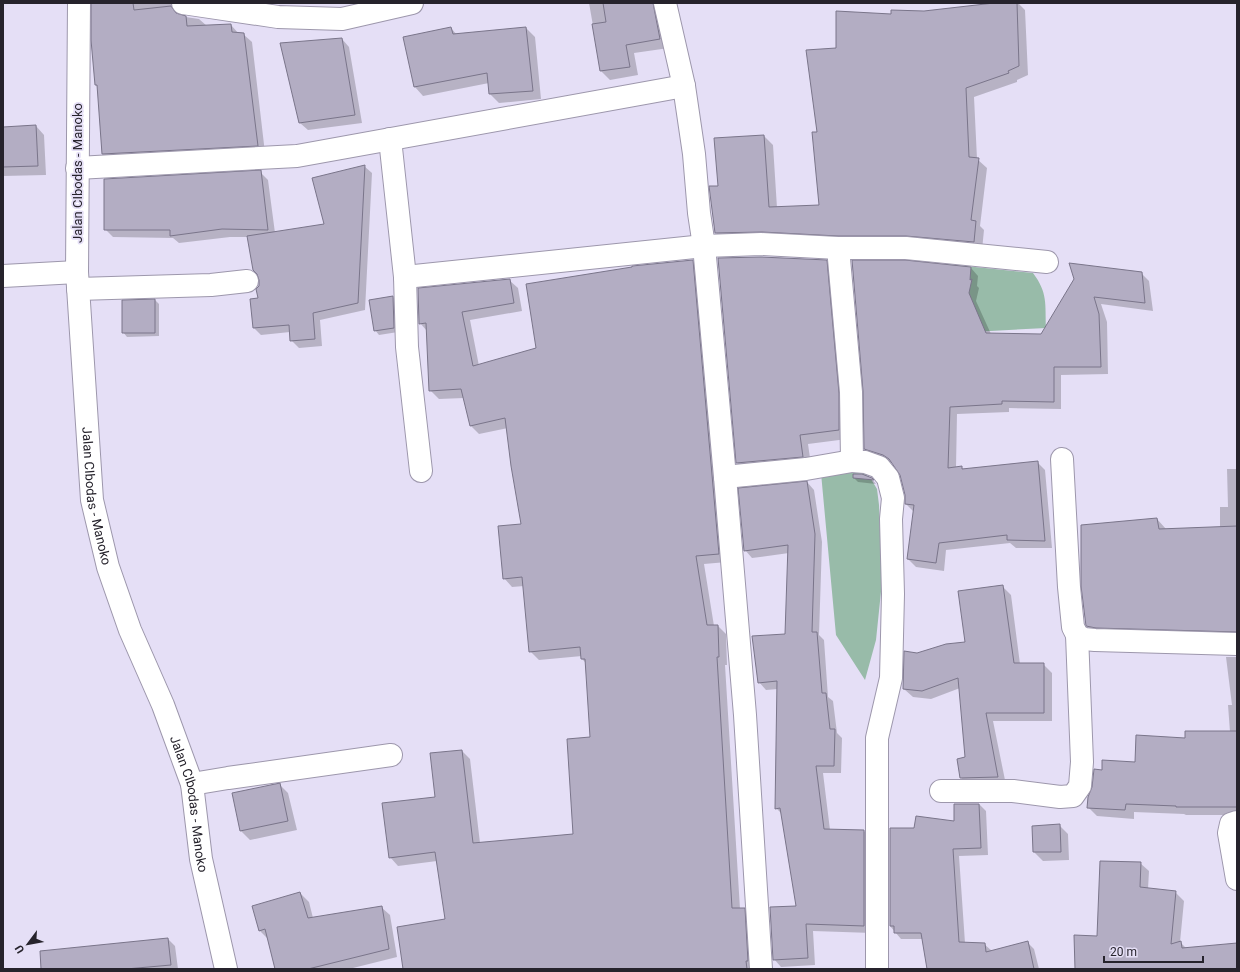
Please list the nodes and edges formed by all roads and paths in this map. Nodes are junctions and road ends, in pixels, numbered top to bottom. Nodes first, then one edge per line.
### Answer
1 (79, 3) edge
2 (183, 3) edge
3 (412, 3) edge
4 (665, 3) edge
5 (684, 86) junction
6 (390, 139) junction
7 (77, 168) junction
8 (704, 246) junction
9 (838, 248) junction
10 (1047, 262) dead end
11 (3, 276) edge
12 (405, 277) junction
13 (77, 281) junction
14 (247, 281) dead end
15 (1062, 459) dead end
16 (852, 461) junction
17 (421, 471) dead end
18 (725, 477) junction
19 (1077, 635) junction
20 (1237, 644) edge
21 (391, 755) dead end
22 (192, 784) junction
23 (941, 791) dead end
24 (1237, 822) edge
25 (1237, 879) edge
26 (226, 969) edge
27 (761, 969) edge
28 (877, 969) edge

1 - 7 street, Jalan CIbodas - Manoko
2 - 3 street
4 - 5 street
5 - 6 street
5 - 8 street
6 - 7 street
6 - 12 street
7 - 13 street, Jalan CIbodas - Manoko
8 - 9 street
8 - 12 street
8 - 18 street
9 - 10 street
9 - 16 street
11 - 13 street
12 - 17 street
13 - 14 street
13 - 22 street, Jalan CIbodas - Manoko
15 - 19 street
16 - 18 street
16 - 28 street
18 - 27 street
19 - 20 street
19 - 23 street
21 - 22 street
22 - 26 street, Jalan CIbodas - Manoko
24 - 25 street

